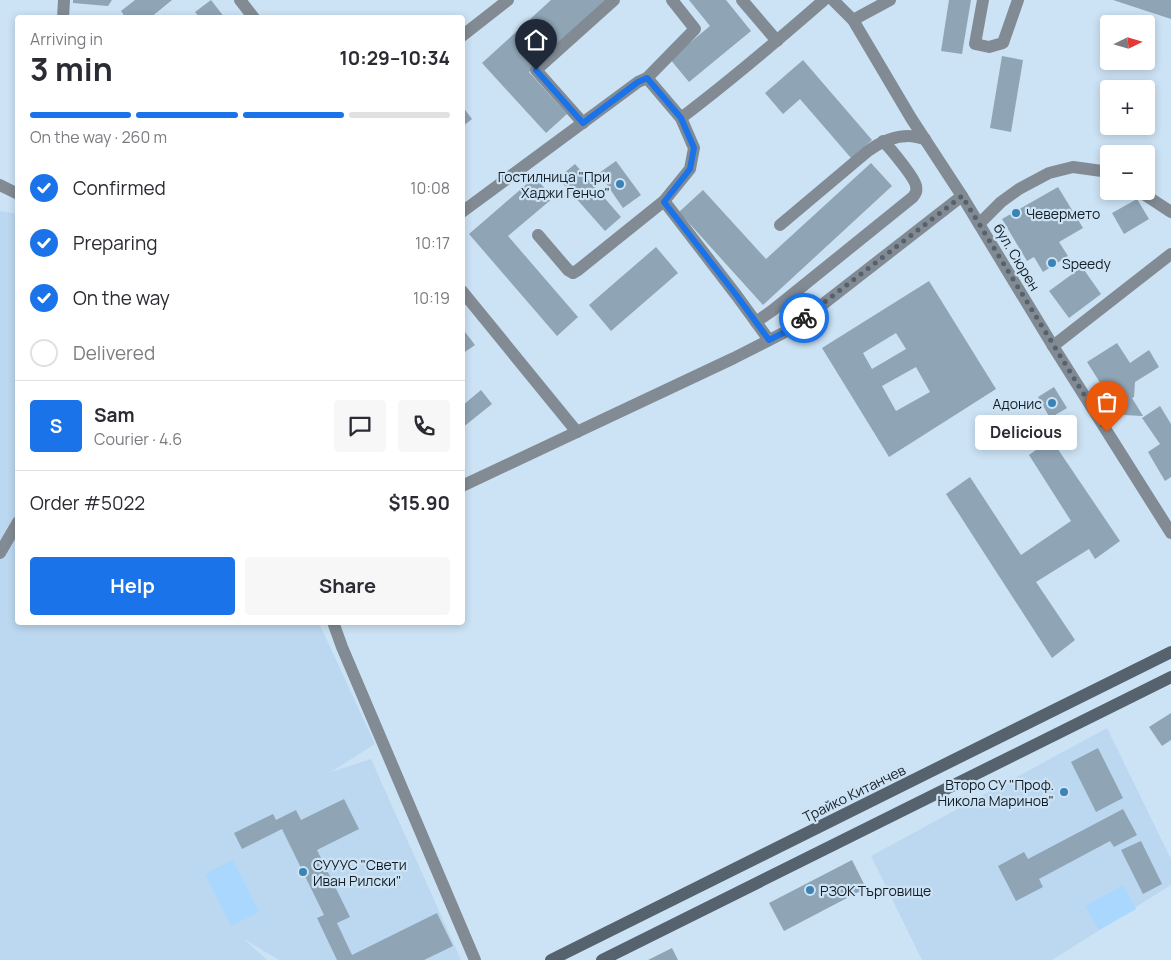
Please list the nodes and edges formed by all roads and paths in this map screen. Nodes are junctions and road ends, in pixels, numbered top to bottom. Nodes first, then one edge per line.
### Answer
1 (64, 0) edge
2 (240, 0) edge
3 (508, 0) edge
4 (614, 0) edge
5 (672, 0) edge
6 (742, 0) edge
7 (824, 0) edge
8 (833, 0) edge
9 (890, 0) edge
10 (983, 0) edge
11 (1018, 0) edge
12 (63, 15) edge
13 (252, 15) edge
14 (853, 20) junction
15 (465, 34) edge
16 (777, 41) junction
17 (647, 78) junction
18 (681, 118) junction
19 (583, 123) junction
20 (925, 139) junction
21 (883, 141) junction
22 (1100, 171) edge
23 (0, 185) edge
24 (15, 192) edge
25 (962, 196) junction
26 (1153, 200) edge
27 (664, 202) junction
28 (465, 210) edge
29 (1171, 212) edge
30 (979, 224) junction
31 (780, 225) dead end
32 (538, 234) dead end
33 (1171, 254) edge
34 (465, 295) edge
35 (756, 322) junction
36 (769, 340) junction
37 (1053, 346) junction
38 (577, 432) junction
39 (465, 485) edge
40 (15, 527) edge
41 (1171, 533) edge
42 (0, 553) edge
43 (334, 625) edge
44 (1171, 652) edge
45 (1171, 677) edge
46 (475, 960) edge
47 (551, 960) edge
48 (602, 960) edge

1 - 12 street
2 - 13 street
3 - 15 street
4 - 19 street
5 - 17 street
6 - 16 street
7 - 16 street
8 - 14 street, бул. Сюрен
9 - 14 street
10 - 11 street
14 - 20 street, бул. Сюрен
16 - 18 street
17 - 18 street
17 - 19 street
18 - 27 street
19 - 28 street
20 - 21 street
20 - 25 street, бул. Сюрен
21 - 31 street
21 - 35 street
22 - 30 street
23 - 24 street
25 - 30 street, бул. Сюрен
25 - 36 street
26 - 29 street
27 - 32 street
27 - 35 street
30 - 37 street, бул. Сюрен
33 - 37 street
34 - 38 street
35 - 36 street
36 - 38 street
37 - 41 street, бул. Сюрен
38 - 39 street
40 - 42 street
43 - 46 street
44 - 47 street, Трайко Китанчев
45 - 48 street

